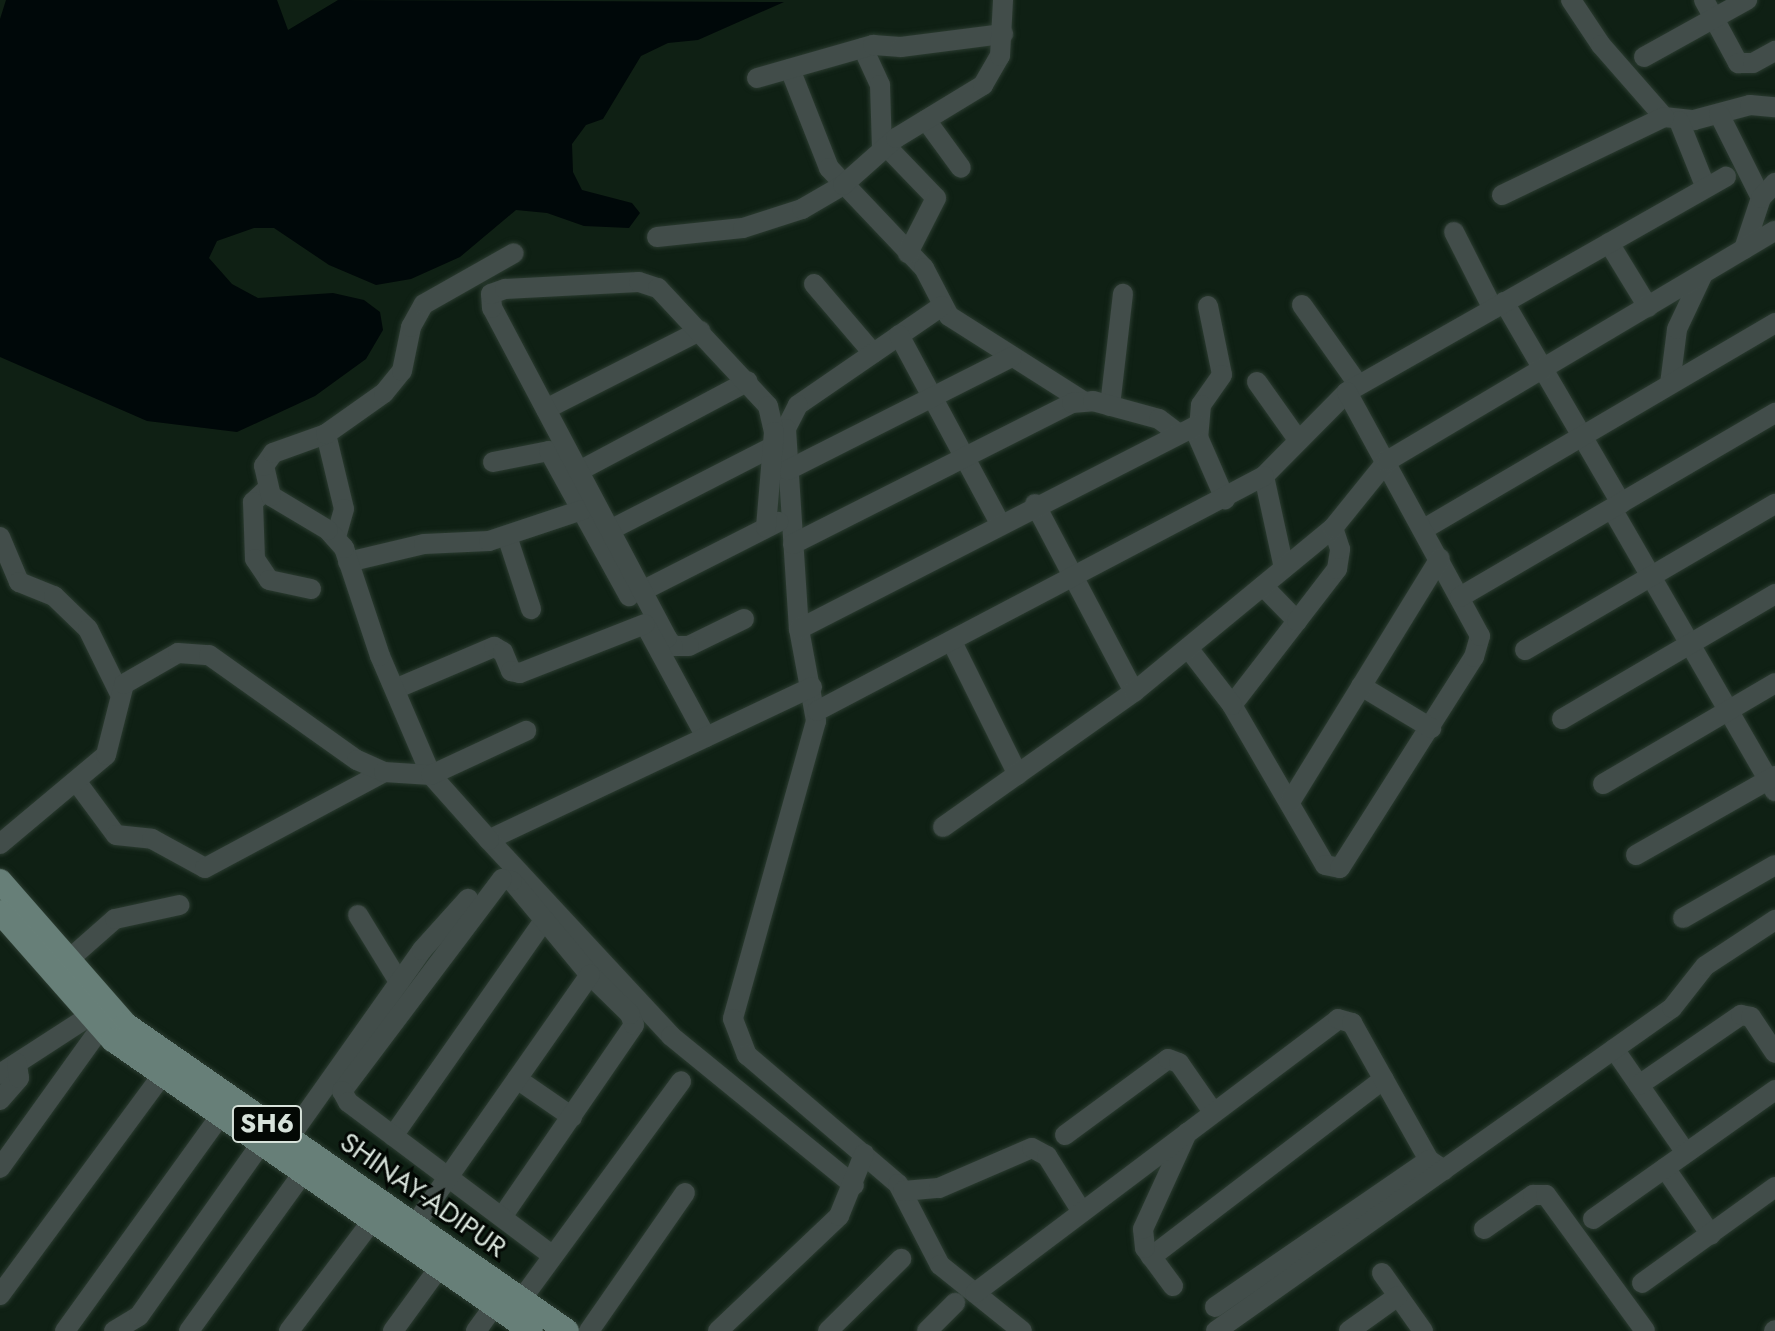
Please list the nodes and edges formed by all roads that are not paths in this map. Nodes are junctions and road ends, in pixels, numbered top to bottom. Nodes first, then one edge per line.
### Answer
1 (1003, 0) edge
2 (1571, 0) edge
3 (1747, 0) edge
4 (1709, 9) edge
5 (1003, 34) junction
6 (863, 48) junction
7 (1775, 51) edge
8 (1644, 57) dead end
9 (790, 69) junction
10 (757, 78) dead end
11 (1775, 107) edge
12 (1719, 114) junction
13 (1671, 119) junction
14 (926, 120) junction
15 (884, 147) junction
16 (961, 168) dead end
17 (1726, 177) dead end
18 (843, 185) junction
19 (1706, 188) junction
20 (1768, 191) edge
21 (1502, 195) dead end
22 (1775, 231) edge
23 (1454, 232) dead end
24 (657, 237) dead end
25 (1609, 243) junction
26 (1744, 249) junction
27 (514, 253) dead end
28 (908, 253) junction
29 (1703, 274) junction
30 (814, 284) dead end
31 (1123, 294) dead end
32 (1302, 305) dead end
33 (942, 306) junction
34 (1208, 306) dead end
35 (1498, 306) junction
36 (1648, 307) junction
37 (1775, 323) edge
38 (700, 331) junction
39 (899, 335) junction
40 (873, 353) junction
41 (1012, 357) junction
42 (1543, 369) junction
43 (748, 381) junction
44 (1257, 382) dead end
45 (1670, 384) junction
46 (1352, 388) junction
47 (932, 397) junction
48 (1083, 401) junction
49 (1110, 406) junction
50 (546, 409) junction
51 (1775, 413) edge
52 (1198, 425) junction
53 (326, 434) junction
54 (1179, 434) junction
55 (1582, 436) junction
56 (1299, 441) junction
57 (774, 446) junction
58 (965, 457) junction
59 (1387, 461) junction
60 (493, 462) dead end
61 (788, 470) junction
62 (579, 471) junction
63 (1264, 476) junction
64 (266, 490) junction
65 (1225, 499) junction
66 (1035, 504) junction
67 (1775, 504) edge
68 (1616, 506) junction
69 (582, 510) junction
70 (791, 516) junction
71 (1000, 523) junction
72 (766, 528) junction
73 (1333, 528) junction
74 (1424, 529) junction
75 (610, 530) junction
76 (507, 536) junction
77 (0, 537) edge
78 (336, 537) junction
79 (793, 544) junction
80 (1440, 558) junction
81 (348, 562) junction
82 (1284, 568) junction
83 (1650, 577) junction
84 (1074, 579) junction
85 (1263, 586) junction
86 (311, 589) dead end
87 (642, 591) junction
88 (1775, 594) edge
89 (1460, 597) junction
90 (531, 609) dead end
91 (744, 619) dead end
92 (1297, 621) junction
93 (645, 624) junction
94 (799, 629) junction
95 (952, 642) junction
96 (1689, 644) junction
97 (1188, 648) junction
98 (1525, 650) dead end
99 (1775, 683) edge
100 (1361, 686) junction
101 (812, 687) junction
102 (395, 689) junction
103 (119, 692) junction
104 (1134, 692) junction
105 (1232, 705) junction
106 (817, 711) junction
107 (1728, 711) junction
108 (1562, 719) dead end
109 (1431, 728) junction
110 (526, 731) dead end
111 (706, 737) junction
112 (384, 772) junction
113 (431, 775) junction
114 (1018, 775) junction
115 (76, 781) junction
116 (1773, 782) edge
117 (1603, 784) dead end
118 (1290, 802) junction
119 (943, 827) dead end
120 (489, 840) junction
121 (0, 844) edge
122 (1636, 855) dead end
123 (506, 857) junction
124 (1775, 865) edge
125 (0, 881) edge
126 (180, 905) dead end
127 (0, 912) edge
128 (358, 915) dead end
129 (1683, 918) dead end
130 (544, 920) junction
131 (1775, 920) edge
132 (66, 962) junction
133 (590, 975) junction
134 (399, 982) junction
135 (94, 1023) junction
136 (1614, 1049) junction
137 (1775, 1053) edge
138 (8, 1069) edge
139 (163, 1074) junction
140 (517, 1079) junction
141 (1384, 1079) junction
142 (681, 1081) dead end
143 (1639, 1085) junction
144 (1775, 1090) edge
145 (0, 1100) edge
146 (1213, 1112) junction
147 (221, 1115) junction
148 (572, 1117) junction
149 (1189, 1130) junction
150 (1065, 1135) dead end
151 (393, 1136) junction
152 (289, 1138) junction
153 (261, 1144) junction
154 (1686, 1153) junction
155 (864, 1154) junction
156 (1437, 1165) junction
157 (0, 1168) edge
158 (1665, 1168) junction
159 (303, 1173) junction
160 (448, 1177) junction
161 (854, 1185) junction
162 (1775, 1187) edge
163 (903, 1191) junction
164 (685, 1193) dead end
165 (1082, 1212) junction
166 (502, 1217) junction
167 (1593, 1219) dead end
168 (372, 1221) junction
169 (414, 1226) junction
170 (1484, 1229) dead end
171 (1711, 1235) junction
172 (553, 1256) junction
173 (1151, 1257) junction
174 (901, 1259) dead end
175 (439, 1268) junction
176 (1382, 1273) dead end
177 (1642, 1283) dead end
178 (1173, 1286) dead end
179 (975, 1293) junction
180 (0, 1295) edge
181 (1398, 1296) junction
182 (521, 1300) junction
183 (955, 1303) dead end
184 (494, 1306) junction
185 (1215, 1307) dead end
186 (65, 1331) edge
187 (114, 1331) edge
188 (189, 1331) edge
189 (289, 1331) edge
190 (393, 1331) edge
191 (476, 1331) edge
192 (531, 1331) edge
193 (567, 1331) edge
194 (589, 1331) edge
195 (718, 1331) edge
196 (828, 1331) edge
197 (927, 1331) edge
198 (1022, 1331) edge
199 (1216, 1331) edge
200 (1349, 1331) edge
201 (1423, 1331) edge
202 (1645, 1331) edge

1 - 5 street
2 - 13 street
3 - 4 street
4 - 7 street
4 - 8 street
5 - 6 street
5 - 14 street
6 - 9 street
6 - 15 street
9 - 10 street
9 - 18 street
11 - 12 street
12 - 13 street
12 - 20 street
13 - 19 street
13 - 21 street
14 - 15 street
14 - 16 street
15 - 18 street
15 - 28 street
17 - 19 street
18 - 24 street
18 - 28 street
19 - 25 street
20 - 26 street
22 - 26 street
23 - 35 street
25 - 35 street
25 - 36 street
26 - 29 street
27 - 53 street
28 - 33 street
29 - 36 street
29 - 45 street
30 - 40 street
31 - 49 street
32 - 46 street
33 - 39 street
33 - 41 street
34 - 52 street
35 - 42 street
35 - 46 street
36 - 42 street
37 - 45 street
38 - 43 street
38 - 50 street
38 - 50 street
39 - 40 street
39 - 47 street
40 - 61 street
41 - 47 street
41 - 48 street
42 - 55 street
42 - 59 street
43 - 57 street
43 - 62 street
44 - 56 street
45 - 55 street
46 - 56 street
46 - 59 street
47 - 58 street
47 - 61 street
48 - 49 street
48 - 58 street
49 - 54 street
50 - 62 street
51 - 68 street
52 - 54 street
52 - 65 street
53 - 64 street
53 - 78 street
54 - 66 street
55 - 68 street
55 - 74 street
56 - 63 street
57 - 72 street
57 - 75 street
58 - 71 street
58 - 79 street
59 - 73 street
59 - 74 street
60 - 69 street
61 - 70 street
62 - 75 street
63 - 65 street
63 - 82 street
64 - 78 street
64 - 86 street
65 - 84 street
66 - 71 street
66 - 84 street
67 - 83 street
68 - 83 street
68 - 89 street
69 - 76 street
69 - 93 street
70 - 72 street
70 - 79 street
71 - 94 street
72 - 87 street
73 - 82 street
73 - 92 street
74 - 80 street
75 - 87 street
76 - 81 street
76 - 90 street
77 - 103 street
78 - 81 street
79 - 94 street
80 - 89 street
80 - 100 street
81 - 102 street
82 - 85 street
83 - 96 street
83 - 98 street
84 - 95 street
84 - 104 street
85 - 92 street
85 - 97 street
87 - 91 street
88 - 96 street
89 - 109 street
92 - 105 street
93 - 102 street
93 - 111 street
94 - 101 street
95 - 106 street
95 - 114 street
96 - 107 street
96 - 108 street
97 - 104 street
97 - 105 street
99 - 107 street
100 - 109 street
100 - 118 street
101 - 106 street
101 - 111 street
102 - 113 street
103 - 112 street
103 - 115 street
104 - 114 street
105 - 118 street
106 - 155 street
107 - 116 street
107 - 117 street
109 - 118 street
110 - 113 street
111 - 120 street
112 - 113 street
112 - 115 street
113 - 120 street
114 - 119 street
115 - 121 street
116 - 122 street
120 - 123 street
123 - 134 street
123 - 161 street
124 - 129 street
125 - 132 main road, SHINAY-ADIPUR / SH6
126 - 132 street
127 - 135 main road, SHINAY-ADIPUR / SH6
128 - 134 street
130 - 133 street
130 - 151 street
130 - 151 street
131 - 136 street
132 - 152 main road, SHINAY-ADIPUR / SH6
133 - 140 street
133 - 148 street
134 - 152 street
135 - 138 street
135 - 139 main road, SHINAY-ADIPUR / SH6
135 - 157 street
136 - 143 street
136 - 156 street
137 - 143 street
138 - 145 street
139 - 147 main road, SHINAY-ADIPUR / SH6
139 - 180 street
140 - 148 street
140 - 160 street
141 - 146 street
141 - 156 street
141 - 173 street
142 - 172 street
143 - 154 street
144 - 154 street
146 - 149 street
146 - 150 street
147 - 153 main road, SHINAY-ADIPUR / SH6
147 - 186 street
148 - 166 street
149 - 165 street
149 - 173 street
151 - 160 street
152 - 169 main road, SHINAY-ADIPUR / SH6
153 - 159 main road, SHINAY-ADIPUR / SH6
153 - 187 street
154 - 158 street
155 - 161 street
155 - 163 street
156 - 185 street
156 - 199 street
158 - 167 street
158 - 171 street
159 - 168 main road, SHINAY-ADIPUR / SH6
159 - 188 street
160 - 166 street
160 - 169 street
161 - 195 street
162 - 171 street
163 - 165 street
163 - 179 street
164 - 194 street
165 - 179 street
166 - 172 street
168 - 175 main road, SHINAY-ADIPUR / SH6
168 - 189 street
169 - 182 main road, SHINAY-ADIPUR / SH6
170 - 202 street
171 - 177 street
172 - 182 street
173 - 178 street
174 - 196 street
175 - 184 main road, SHINAY-ADIPUR / SH6
175 - 190 street
176 - 181 street
179 - 198 street
181 - 200 street
181 - 201 street
182 - 193 main road, SHINAY-ADIPUR / SH6
183 - 197 street
184 - 191 street
184 - 192 main road, SHINAY-ADIPUR / SH6

